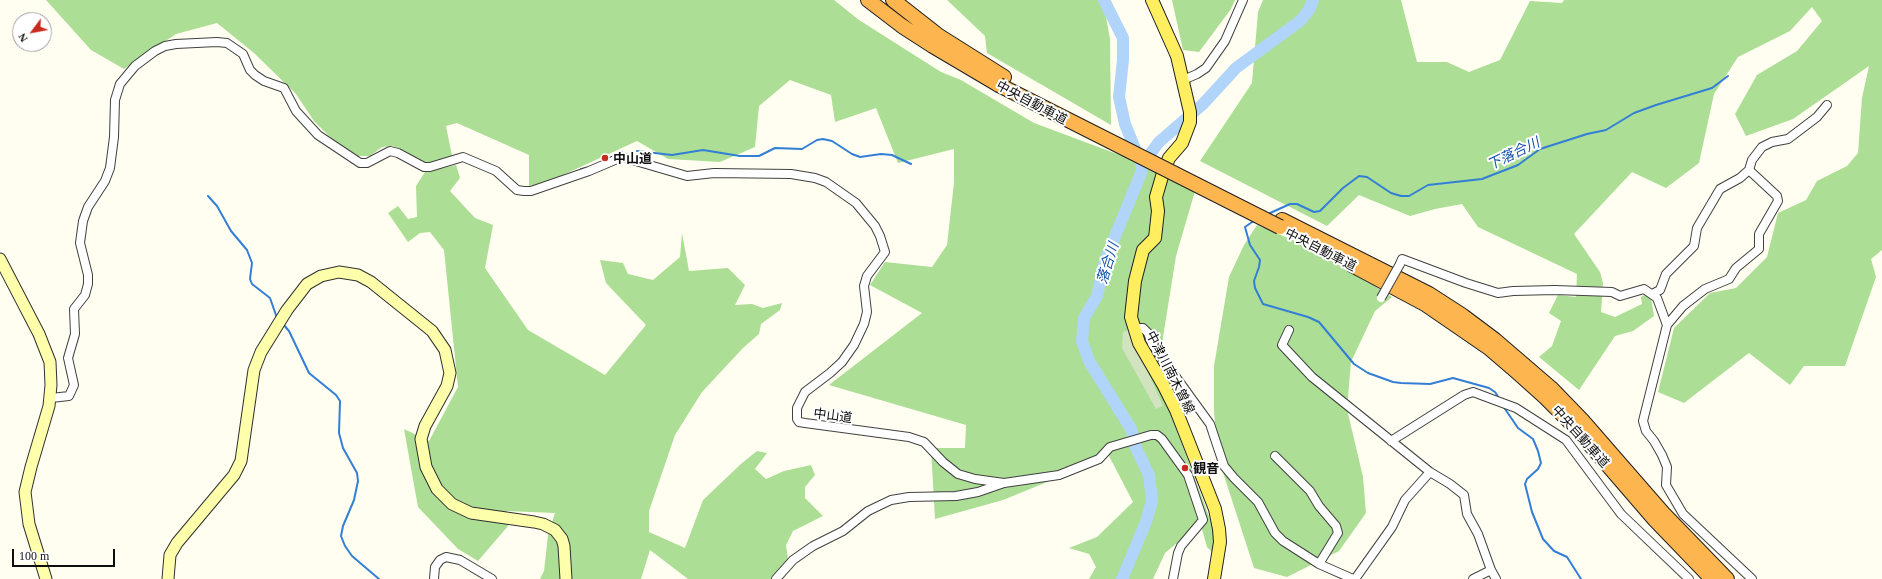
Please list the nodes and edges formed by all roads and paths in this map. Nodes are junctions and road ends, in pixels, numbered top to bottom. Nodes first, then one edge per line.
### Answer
1 (868, 0) edge
2 (893, 0) edge
3 (1152, 0) edge
4 (1243, 0) edge
5 (1182, 80) junction
6 (1002, 81) junction
7 (1827, 105) dead end
8 (1749, 170) junction
9 (1281, 224) junction
10 (0, 259) edge
11 (1652, 294) junction
12 (1381, 298) dead end
13 (1667, 325) junction
14 (1133, 328) junction
15 (1289, 330) dead end
16 (51, 398) junction
17 (1391, 441) junction
18 (1275, 456) dead end
19 (1430, 472) junction
20 (1004, 483) junction
21 (1319, 564) junction
22 (1491, 570) junction
23 (46, 579) edge
24 (168, 579) edge
25 (434, 579) edge
26 (492, 579) edge
27 (566, 579) edge
28 (776, 579) edge
29 (1173, 579) edge
30 (1214, 579) edge
31 (1354, 579) edge
32 (1473, 579) edge
33 (1496, 579) edge
34 (1689, 579) edge
35 (1712, 579) edge
36 (1727, 579) edge
37 (1752, 579) edge

1 - 6 highway, 中央自動車道
2 - 6 highway, 中央自動車道
3 - 5 main road, 中津川南木曽線
4 - 5 street
5 - 14 main road, 中津川南木曽線
6 - 9 highway, 中央自動車道, bridge
7 - 8 street
8 - 11 street
8 - 13 street
9 - 35 highway, 中央自動車道
9 - 36 highway, 中央自動車道
10 - 16 street
11 - 12 street, bridge
11 - 13 street
13 - 37 street
14 - 21 street
14 - 30 main road, 中津川南木曽線
15 - 17 street
16 - 20 street, 中山道
16 - 23 street
17 - 19 street
17 - 34 street
18 - 21 street
19 - 22 street
19 - 31 street
20 - 28 street
20 - 29 street, 中山道
21 - 31 street
22 - 32 street
22 - 33 street
24 - 27 street
25 - 26 street

